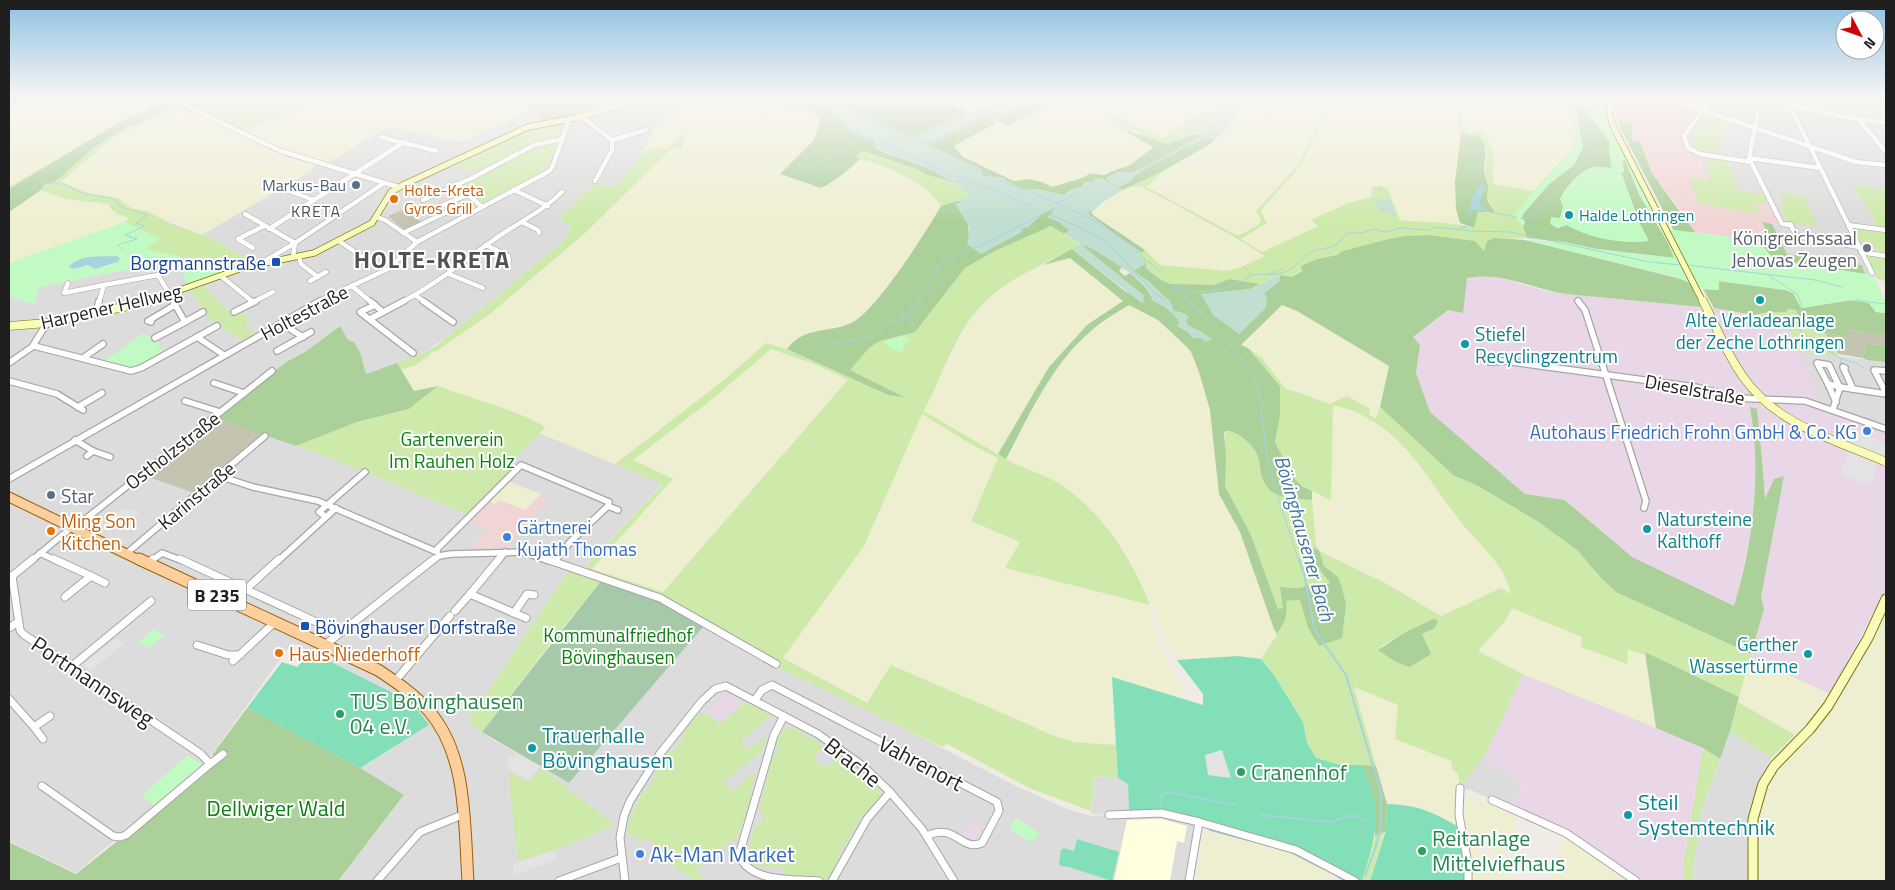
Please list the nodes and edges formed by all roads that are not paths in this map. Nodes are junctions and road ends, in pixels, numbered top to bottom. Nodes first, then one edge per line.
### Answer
1 (612, 140) edge
2 (258, 141) edge
3 (397, 141) edge
4 (499, 141) edge
5 (547, 141) edge
6 (562, 141) edge
7 (1620, 141) edge
8 (1686, 141) edge
9 (1752, 141) edge
10 (1791, 141) edge
11 (1807, 141) edge
12 (1876, 141) edge
13 (404, 142) junction
14 (1810, 147) junction
15 (437, 151) dead end
16 (1886, 152) edge
17 (1750, 160) junction
18 (1886, 165) edge
19 (1820, 168) junction
20 (354, 174) junction
21 (595, 181) dead end
22 (384, 183) junction
23 (457, 184) junction
24 (398, 188) junction
25 (514, 190) junction
26 (289, 191) dead end
27 (562, 192) dead end
28 (467, 195) junction
29 (314, 200) junction
30 (423, 200) dead end
31 (441, 206) junction
32 (548, 206) junction
33 (482, 208) junction
34 (429, 211) dead end
35 (449, 211) junction
36 (245, 214) dead end
37 (458, 216) dead end
38 (377, 217) junction
39 (522, 222) junction
40 (1848, 225) junction
41 (266, 227) junction
42 (1886, 230) edge
43 (403, 233) junction
44 (539, 233) dead end
45 (339, 241) junction
46 (417, 242) junction
47 (295, 243) junction
48 (486, 245) junction
49 (254, 248) dead end
50 (1860, 250) junction
51 (361, 256) dead end
52 (1886, 256) edge
53 (296, 257) junction
54 (509, 260) dead end
55 (263, 262) junction
56 (326, 272) dead end
57 (449, 274) junction
58 (1872, 274) dead end
59 (221, 276) junction
60 (318, 277) junction
61 (310, 281) dead end
62 (68, 283) dead end
63 (104, 286) junction
64 (352, 286) junction
65 (483, 288) dead end
66 (274, 292) dead end
67 (170, 295) junction
68 (415, 295) junction
69 (1578, 301) dead end
70 (253, 302) junction
71 (175, 305) junction
72 (375, 305) junction
73 (203, 312) dead end
74 (234, 312) dead end
75 (383, 312) junction
76 (96, 313) junction
77 (370, 319) junction
78 (151, 322) dead end
79 (184, 322) junction
80 (281, 322) junction
81 (453, 322) dead end
82 (47, 323) junction
83 (9, 326) edge
84 (217, 326) dead end
85 (311, 332) dead end
86 (302, 336) junction
87 (197, 337) junction
88 (155, 338) dead end
89 (103, 344) dead end
90 (34, 346) junction
91 (276, 351) dead end
92 (412, 353) dead end
93 (224, 355) junction
94 (83, 358) junction
95 (1490, 362) dead end
96 (9, 363) edge
97 (1845, 368) dead end
98 (272, 371) dead end
99 (1886, 372) edge
100 (1605, 375) junction
101 (9, 381) edge
102 (214, 383) dead end
103 (1828, 384) junction
104 (1840, 386) junction
105 (1853, 388) junction
106 (102, 392) dead end
107 (244, 393) junction
108 (1886, 393) edge
109 (1762, 400) junction
110 (185, 401) dead end
111 (1836, 402) junction
112 (1833, 409) junction
113 (220, 412) junction
114 (1886, 429) edge
115 (266, 436) dead end
116 (75, 440) junction
117 (93, 451) junction
118 (87, 456) dead end
119 (110, 457) dead end
120 (1886, 462) edge
121 (365, 472) dead end
122 (219, 476) junction
123 (9, 480) edge
124 (9, 497) edge
125 (328, 505) junction
126 (608, 506) junction
127 (336, 508) junction
128 (1644, 508) dead end
129 (618, 510) dead end
130 (326, 517) junction
131 (72, 528) junction
132 (505, 552) junction
133 (40, 553) junction
134 (438, 553) junction
135 (127, 554) junction
136 (555, 561) junction
137 (148, 563) junction
138 (91, 576) junction
139 (10, 578) edge
140 (105, 583) dead end
141 (246, 589) junction
142 (470, 594) junction
143 (534, 595) dead end
144 (65, 597) dead end
145 (1886, 599) edge
146 (151, 601) dead end
147 (514, 613) junction
148 (526, 618) dead end
149 (18, 622) junction
150 (274, 622) junction
151 (9, 628) edge
152 (340, 633) junction
153 (197, 645) dead end
154 (325, 645) junction
155 (240, 655) junction
156 (234, 661) dead end
157 (776, 664) dead end
158 (71, 667) junction
159 (396, 680) junction
160 (9, 699) edge
161 (755, 700) junction
162 (50, 716) dead end
163 (784, 716) junction
164 (34, 727) junction
165 (43, 738) dead end
166 (223, 754) dead end
167 (210, 764) junction
168 (42, 786) dead end
169 (1460, 788) dead end
170 (890, 792) junction
171 (1492, 800) dead end
172 (1109, 814) dead end
173 (462, 815) junction
174 (1199, 822) junction
175 (927, 836) junction
176 (620, 858) junction
177 (377, 881) edge
178 (468, 881) edge
179 (559, 881) edge
180 (625, 881) edge
181 (820, 881) edge
182 (832, 881) edge
183 (954, 881) edge
184 (1189, 881) edge
185 (1355, 881) edge
186 (1468, 881) edge
187 (1636, 881) edge
188 (1753, 881) edge

1 - 21 street
2 - 20 street
3 - 13 street
4 - 24 street, Harpener Hellweg
5 - 23 street
6 - 25 street, Holtestraße
7 - 109 street
8 - 17 street
9 - 17 street
10 - 14 street
11 - 14 street
12 - 16 street
13 - 15 street
13 - 20 street
14 - 18 street
14 - 19 street
17 - 19 street
17 - 50 street
19 - 40 street
20 - 22 street
20 - 29 street
22 - 24 street
22 - 47 street
23 - 28 street
23 - 30 street
24 - 38 street, Harpener Hellweg
25 - 32 street
25 - 33 street, Holtestraße
26 - 29 street
27 - 32 street
28 - 31 street
28 - 33 street
29 - 41 street
31 - 34 street
31 - 35 street
32 - 39 street
33 - 46 street, Holtestraße
35 - 37 street
35 - 43 street
36 - 41 street
38 - 43 street
38 - 45 street, Harpener Hellweg
39 - 44 street
39 - 48 street
40 - 42 street
40 - 50 street
41 - 47 street
41 - 49 street
43 - 46 street
45 - 51 street
45 - 53 street, Harpener Hellweg
46 - 64 street, Holtestraße
47 - 53 street
47 - 55 street
48 - 54 street
48 - 57 street
50 - 52 street
50 - 58 street
53 - 55 street, Harpener Hellweg
53 - 60 street
55 - 59 street, Harpener Hellweg
56 - 60 street
57 - 65 street
57 - 68 street
59 - 67 street, Harpener Hellweg
59 - 70 street
60 - 61 street
62 - 63 street
63 - 67 street
63 - 76 street
64 - 72 street
64 - 80 street, Holtestraße
66 - 70 street
67 - 71 street
67 - 76 street, Harpener Hellweg
68 - 75 street
68 - 81 street
69 - 100 street
70 - 74 street
71 - 78 street
71 - 79 street
72 - 75 street
72 - 77 street
73 - 79 street
75 - 77 street
76 - 82 street, Harpener Hellweg
77 - 92 street
79 - 88 street
80 - 86 street
80 - 93 street, Holtestraße
82 - 83 street, Harpener Hellweg
82 - 90 street
84 - 87 street
85 - 86 street
86 - 91 street
87 - 93 street
87 - 94 street
89 - 94 street
90 - 94 street
90 - 96 street
93 - 116 street, Holtestraße
95 - 100 street, Dieselstraße
97 - 105 street
98 - 107 street, Ostholzstraße
99 - 108 street
100 - 109 street, Dieselstraße
100 - 128 street
101 - 106 street
102 - 107 street
103 - 104 street
103 - 104 street
103 - 111 street
104 - 105 street
104 - 111 street
105 - 108 street
107 - 113 street, Ostholzstraße
109 - 112 street
109 - 120 street, Dieselstraße
110 - 113 street
111 - 112 street
112 - 114 street
113 - 131 street, Ostholzstraße
115 - 122 street, Karinstraße
116 - 117 street
116 - 123 street, Holtestraße
117 - 118 street
117 - 119 street
121 - 125 street
122 - 125 street
122 - 135 street, Karinstraße
124 - 131 main road, B 235
125 - 127 street
125 - 130 street
126 - 129 street
126 - 134 street
126 - 136 street
127 - 130 street
127 - 134 street
130 - 141 street
131 - 133 street, Ostholzstraße
131 - 135 main road, B 235
132 - 134 street
132 - 136 street
132 - 142 street
133 - 138 street
133 - 139 street, Ostholzstraße
134 - 152 street
135 - 137 main road, B 235
136 - 157 street
137 - 141 street
137 - 150 main road, B 235
138 - 140 street
138 - 144 street
139 - 149 street, Portmannsweg
141 - 152 street
142 - 147 street
142 - 159 street
143 - 147 street
145 - 188 street
146 - 158 street
147 - 148 street
149 - 151 street
149 - 158 street, Portmannsweg
150 - 154 main road, B 235
150 - 155 street
152 - 154 street
153 - 155 street
154 - 159 main road, B 235
155 - 156 street
158 - 167 street, Portmannsweg
159 - 173 main road, B 235
160 - 164 street
161 - 163 street, Brache
161 - 175 street, Vahrenort
161 - 176 street, Brache
162 - 164 street
163 - 170 street, Brache
163 - 181 street
164 - 165 street
166 - 167 street
167 - 168 street
169 - 186 street
170 - 175 street, Brache
170 - 182 street
171 - 187 street
172 - 174 street
173 - 177 street
173 - 178 main road, B 235
174 - 184 street
174 - 185 street
175 - 183 street, Brache
176 - 179 street
176 - 180 street

